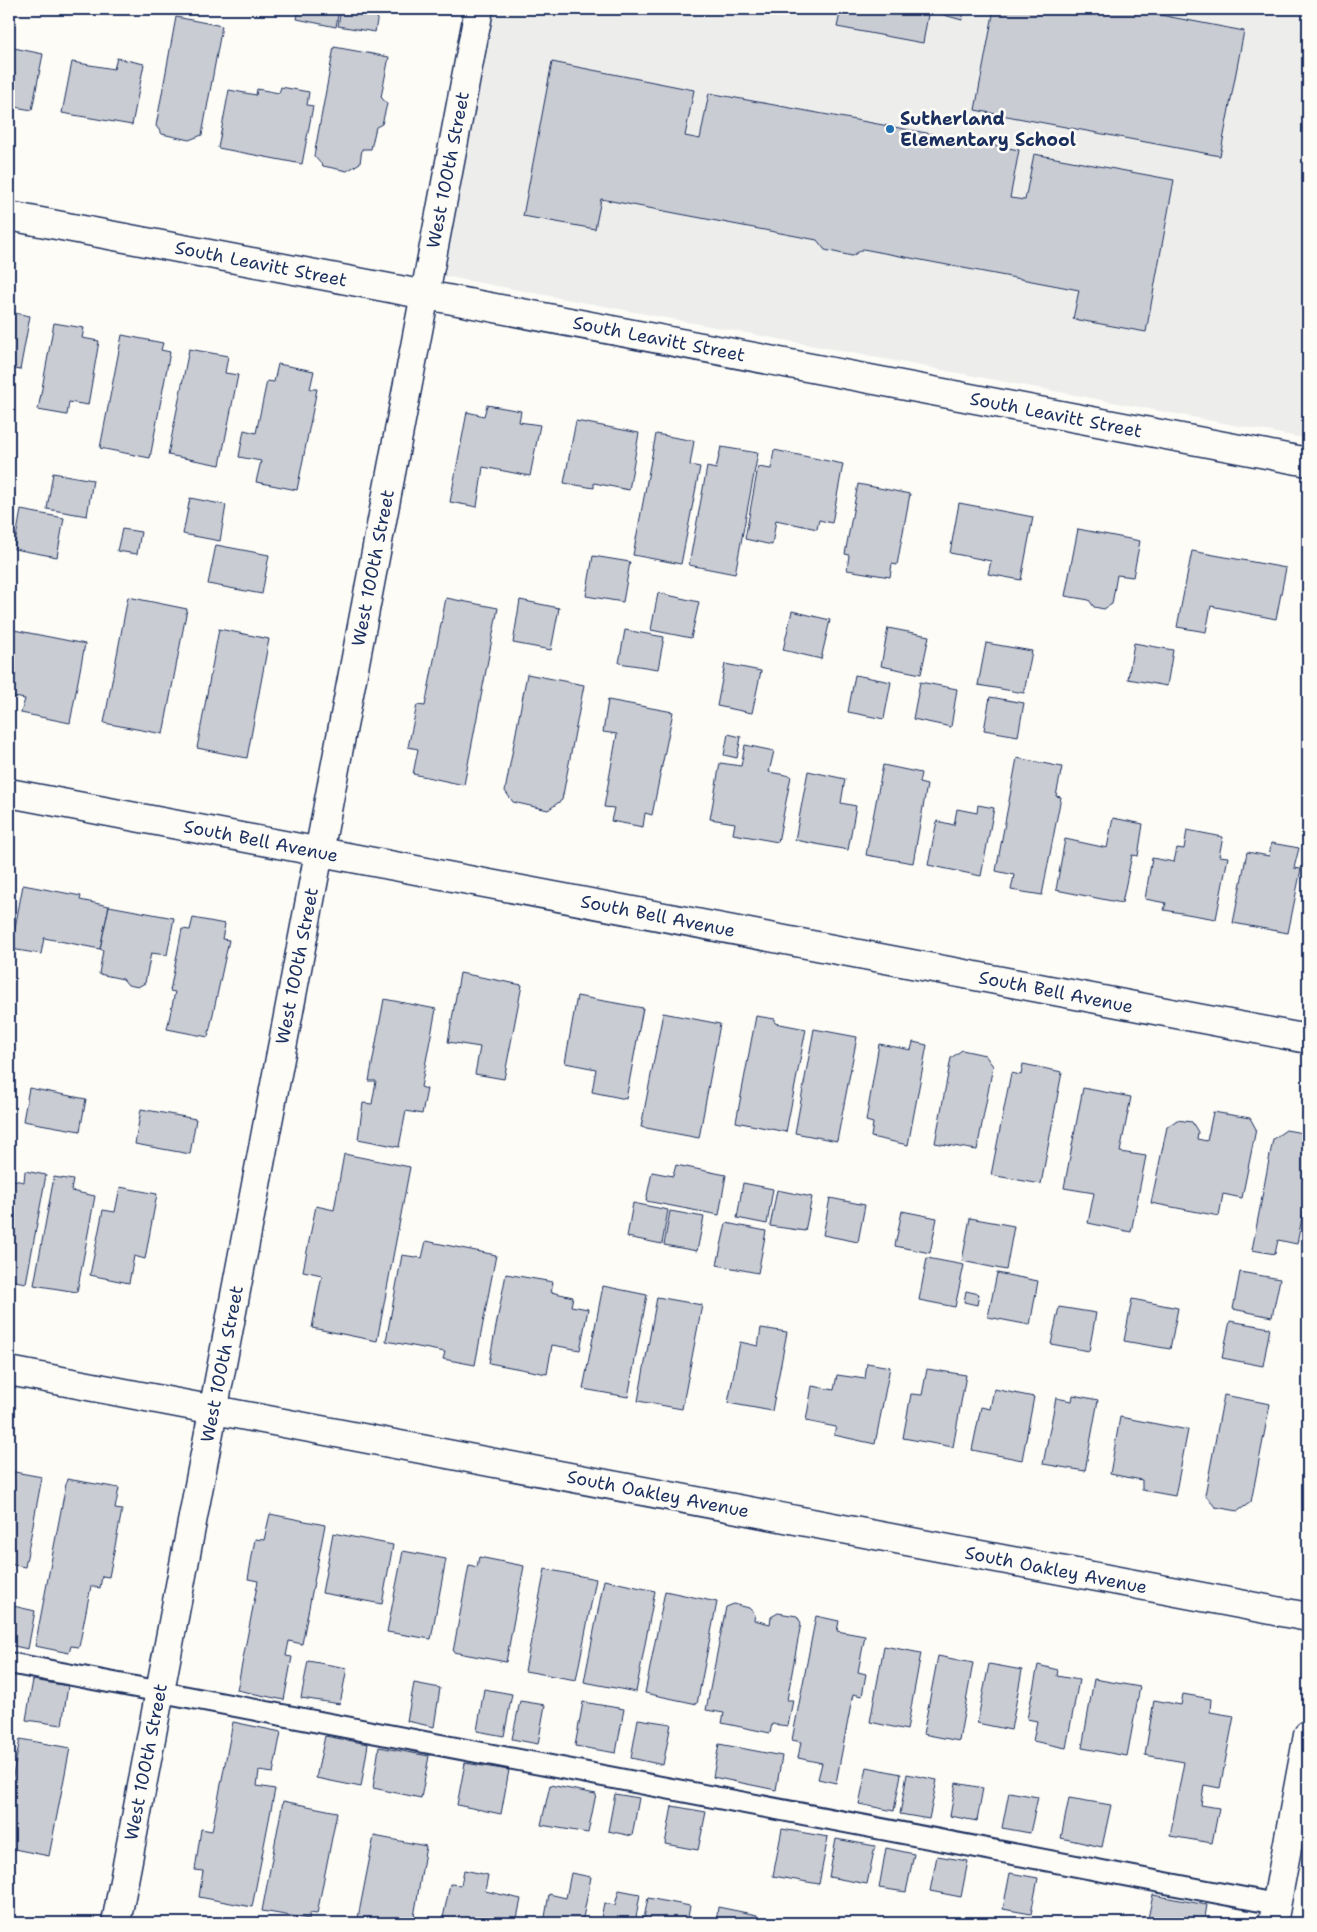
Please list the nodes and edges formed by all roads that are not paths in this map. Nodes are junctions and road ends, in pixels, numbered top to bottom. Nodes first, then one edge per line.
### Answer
1 (479, 9) edge
2 (9, 216) edge
3 (425, 295) junction
4 (1308, 462) edge
5 (9, 793) edge
6 (318, 852) junction
7 (1308, 1039) edge
8 (9, 1371) edge
9 (213, 1410) junction
10 (1308, 1617) edge
11 (9, 1664) edge
12 (159, 1692) junction
13 (1308, 1735) edge
14 (1275, 1914) edge
15 (116, 1923) edge

1 - 3 street, West 100th Street
2 - 3 street, South Leavitt Street
3 - 4 street, South Leavitt Street
3 - 6 street, West 100th Street
5 - 6 street, South Bell Avenue
6 - 7 street, South Bell Avenue
6 - 9 street, West 100th Street
8 - 9 street, South Oakley Avenue
9 - 10 street, South Oakley Avenue
9 - 12 street, West 100th Street
11 - 12 lane
12 - 14 lane
12 - 15 street, West 100th Street
13 - 14 street

